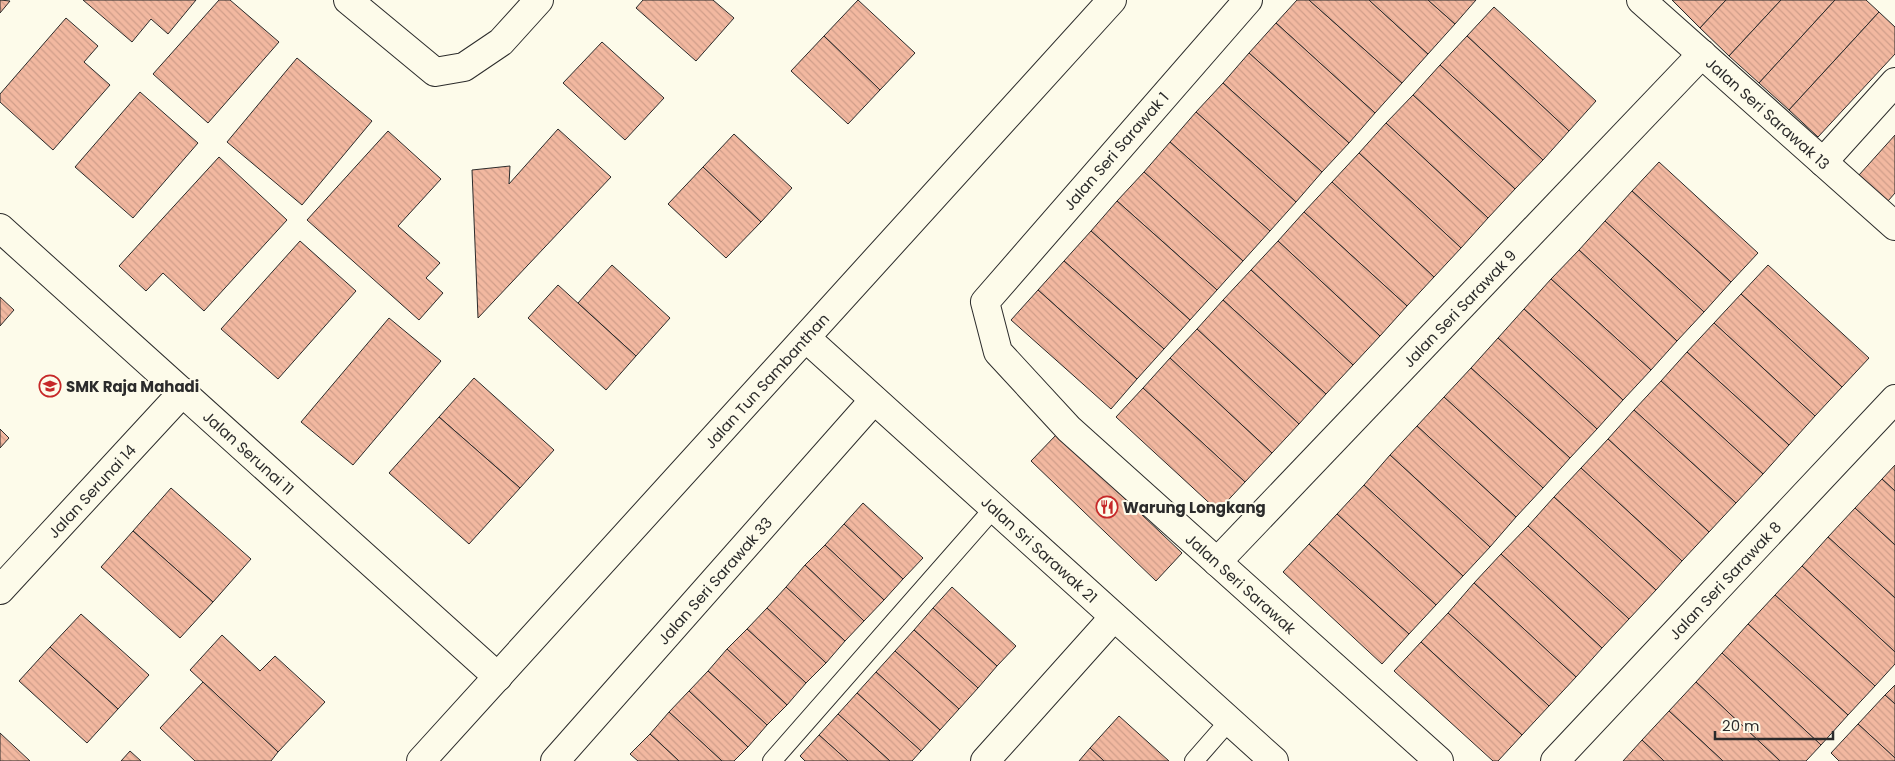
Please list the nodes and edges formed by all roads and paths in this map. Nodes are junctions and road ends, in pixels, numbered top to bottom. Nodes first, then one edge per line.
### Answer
1 (348, 0) edge
2 (539, 0) edge
3 (1112, 0) edge
4 (1248, 0) edge
5 (1641, 0) edge
6 (1702, 54) junction
7 (1895, 82) edge
8 (1823, 162) junction
9 (1895, 226) edge
10 (0, 228) edge
11 (984, 302) joint
12 (806, 338) junction
13 (183, 392) junction
14 (874, 400) junction
15 (1895, 400) edge
16 (994, 508) junction
17 (1217, 562) junction
18 (0, 590) edge
19 (1114, 617) junction
20 (498, 677) junction
21 (1230, 721) junction
22 (421, 761) edge
23 (555, 761) edge
24 (772, 761) edge
25 (985, 761) edge
26 (1194, 761) edge
27 (1274, 761) edge
28 (1439, 761) edge
29 (1555, 761) edge

1 - 2 street
3 - 12 street, Jalan Tun Sambanthan
4 - 11 street, Jalan Seri Sarawak 1
5 - 6 street, Jalan Seri Sarawak 13
6 - 8 street, Jalan Seri Sarawak 13
6 - 17 street, Jalan Seri Sarawak 9
7 - 8 street
8 - 9 street, Jalan Seri Sarawak 13
10 - 13 street, Jalan Serunai 11
11 - 17 street, Jalan Seri Sarawak
12 - 14 street, Jalan Sri Sarawak 21
12 - 20 street, Jalan Tun Sambanthan
13 - 18 street, Jalan Serunai 14
13 - 20 street, Jalan Serunai 11
14 - 16 street, Jalan Sri Sarawak 21
14 - 23 street, Jalan Seri Sarawak 33
15 - 29 street, Jalan Seri Sarawak 8
16 - 19 street, Jalan Sri Sarawak 21
16 - 24 lane
17 - 28 street, Jalan Seri Sarawak
19 - 21 street, Jalan Sri Sarawak 21
19 - 25 street
20 - 22 street, Jalan Tun Sambanthan
21 - 26 lane
21 - 27 street, Jalan Sri Sarawak 21

